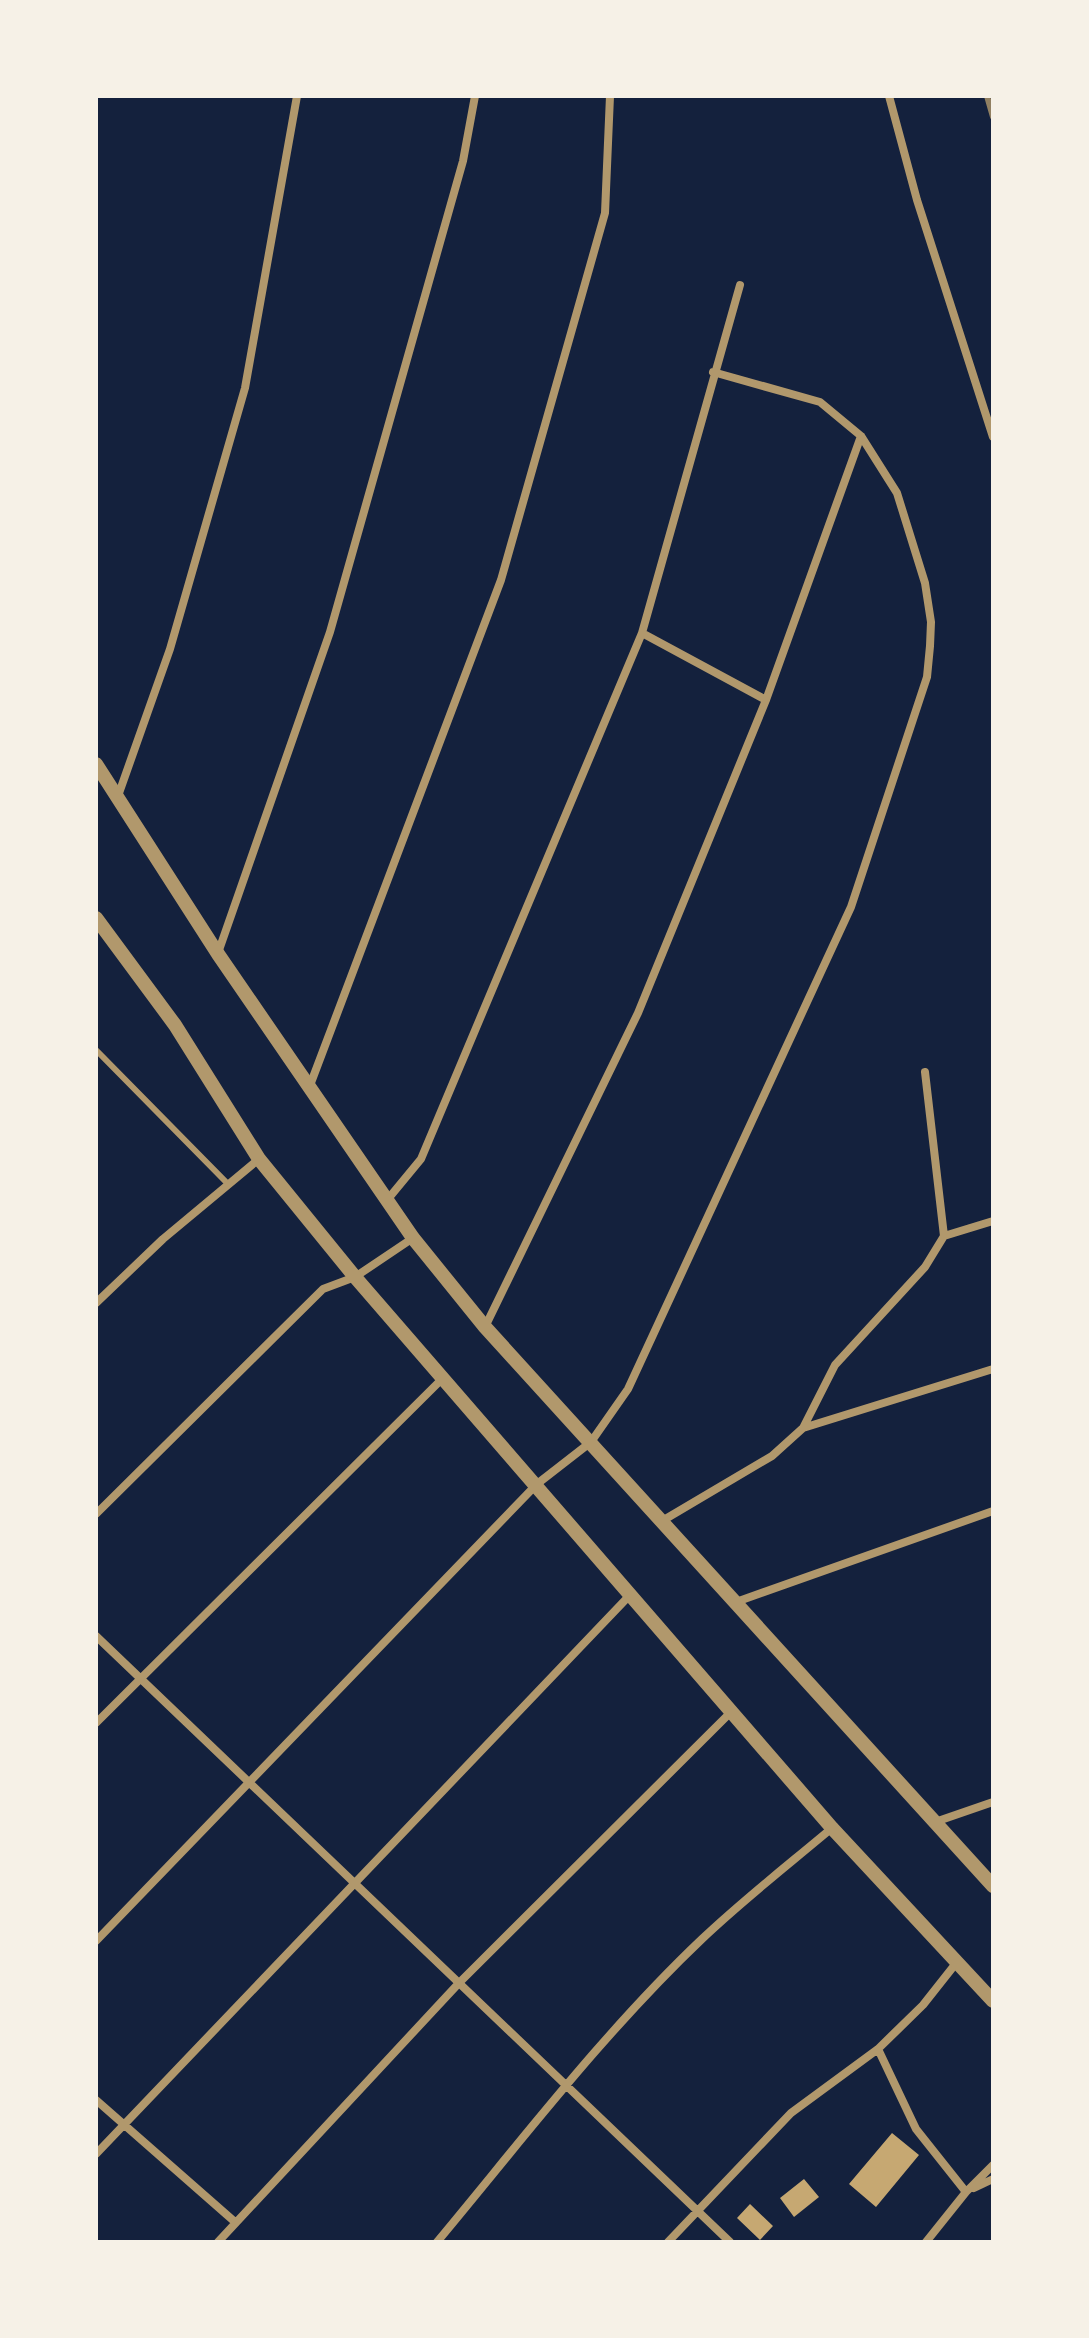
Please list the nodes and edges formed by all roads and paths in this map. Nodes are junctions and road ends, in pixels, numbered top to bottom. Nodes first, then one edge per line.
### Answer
1 (297, 96) edge
2 (475, 96) edge
3 (610, 96) edge
4 (889, 96) edge
5 (740, 285) dead end
6 (713, 372) junction
7 (861, 436) junction
8 (993, 437) edge
9 (642, 633) junction
10 (766, 700) junction
11 (96, 764) edge
12 (118, 796) junction
13 (96, 918) edge
14 (218, 954) junction
15 (96, 1050) edge
16 (925, 1072) dead end
17 (309, 1088) junction
18 (259, 1159) junction
19 (228, 1184) junction
20 (388, 1199) junction
21 (993, 1221) edge
22 (944, 1236) junction
23 (413, 1238) junction
24 (355, 1277) junction
25 (96, 1303) edge
26 (485, 1327) junction
27 (993, 1369) edge
28 (443, 1378) junction
29 (803, 1428) junction
30 (591, 1442) junction
31 (537, 1484) junction
32 (993, 1511) edge
33 (96, 1514) edge
34 (662, 1521) junction
35 (630, 1595) junction
36 (736, 1602) junction
37 (96, 1636) edge
38 (140, 1679) junction
39 (732, 1711) junction
40 (96, 1723) edge
41 (250, 1783) junction
42 (993, 1802) edge
43 (935, 1822) junction
44 (832, 1828) junction
45 (357, 1885) junction
46 (993, 1886) edge
47 (96, 1941) edge
48 (957, 1962) junction
49 (459, 1983) junction
50 (993, 2001) edge
51 (878, 2049) junction
52 (567, 2086) junction
53 (96, 2100) edge
54 (121, 2124) junction
55 (96, 2154) edge
56 (993, 2165) edge
57 (993, 2179) edge
58 (966, 2192) junction
59 (696, 2210) junction
60 (235, 2222) junction
61 (218, 2242) edge
62 (437, 2242) edge
63 (668, 2242) edge
64 (730, 2242) edge
65 (926, 2242) edge

1 - 12 street
2 - 14 street
3 - 17 street
4 - 8 street
5 - 6 street
6 - 7 street
6 - 9 street
7 - 10 street
7 - 30 street
9 - 10 street
9 - 20 street
10 - 26 street
11 - 12 street
12 - 14 street
13 - 18 street
14 - 17 street
15 - 19 lane
16 - 22 street
17 - 20 street
18 - 19 street
18 - 24 street
19 - 25 street
20 - 23 street
21 - 22 street
22 - 29 street
23 - 24 street
23 - 26 street
24 - 28 street
24 - 33 street
26 - 30 street
27 - 29 street
28 - 31 street
28 - 38 street
29 - 34 street
30 - 31 street
30 - 34 street
31 - 35 street
31 - 41 street
32 - 36 street
34 - 36 street
35 - 39 street
35 - 45 street
36 - 43 street
37 - 38 street
38 - 40 street
38 - 41 street
39 - 44 street
39 - 49 street
41 - 45 street
41 - 47 street
42 - 43 street
43 - 46 street
44 - 48 street
44 - 52 street
45 - 49 street
45 - 54 street
48 - 50 street
48 - 51 street
49 - 52 street
49 - 60 street
51 - 58 street
51 - 59 street
52 - 59 street
52 - 62 street
53 - 54 street
54 - 55 street
54 - 60 street
56 - 58 street
57 - 58 street
58 - 65 street
59 - 63 street
59 - 64 street
60 - 61 street

